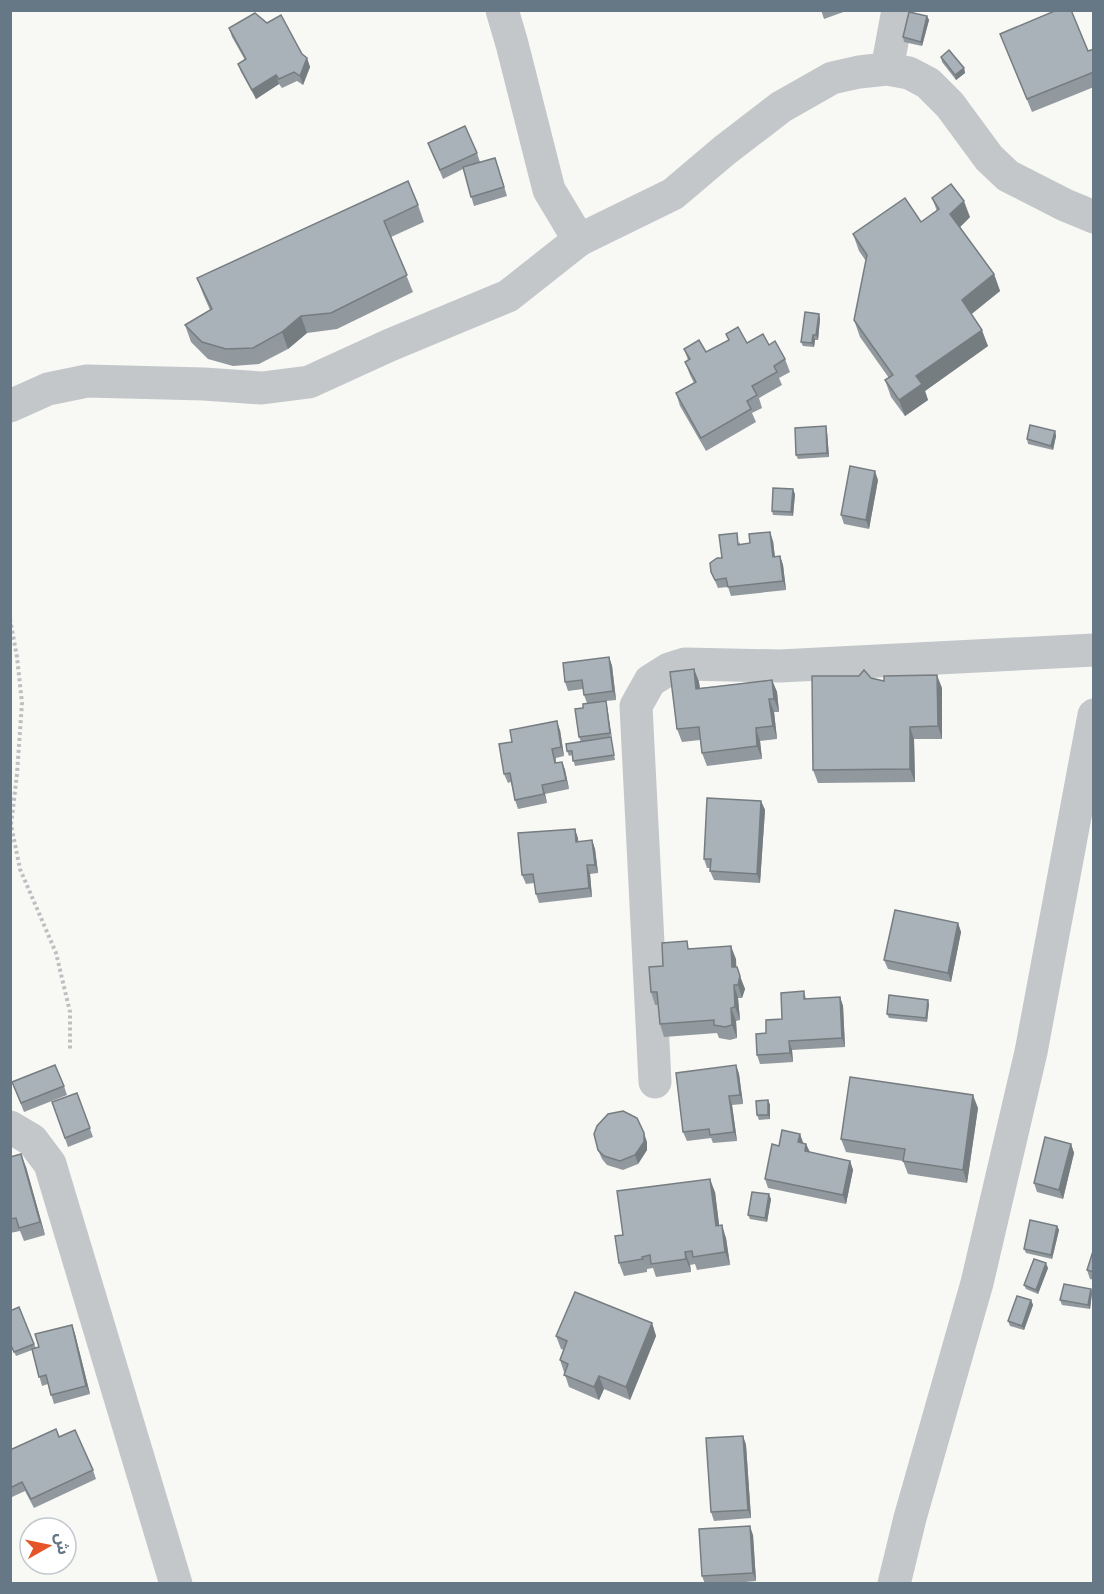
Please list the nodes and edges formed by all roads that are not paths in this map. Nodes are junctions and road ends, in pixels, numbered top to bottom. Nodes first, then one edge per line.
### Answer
1 (502, 10) edge
2 (898, 10) edge
3 (887, 69) junction
4 (1094, 217) edge
5 (579, 240) junction
6 (10, 406) edge
7 (1094, 650) edge
8 (1094, 715) edge
9 (655, 1082) dead end
10 (10, 1127) edge
11 (176, 1584) edge
12 (894, 1584) edge

1 - 5 street
2 - 3 street
3 - 4 street
3 - 5 street
5 - 6 street
7 - 9 street
8 - 12 street
10 - 11 street

